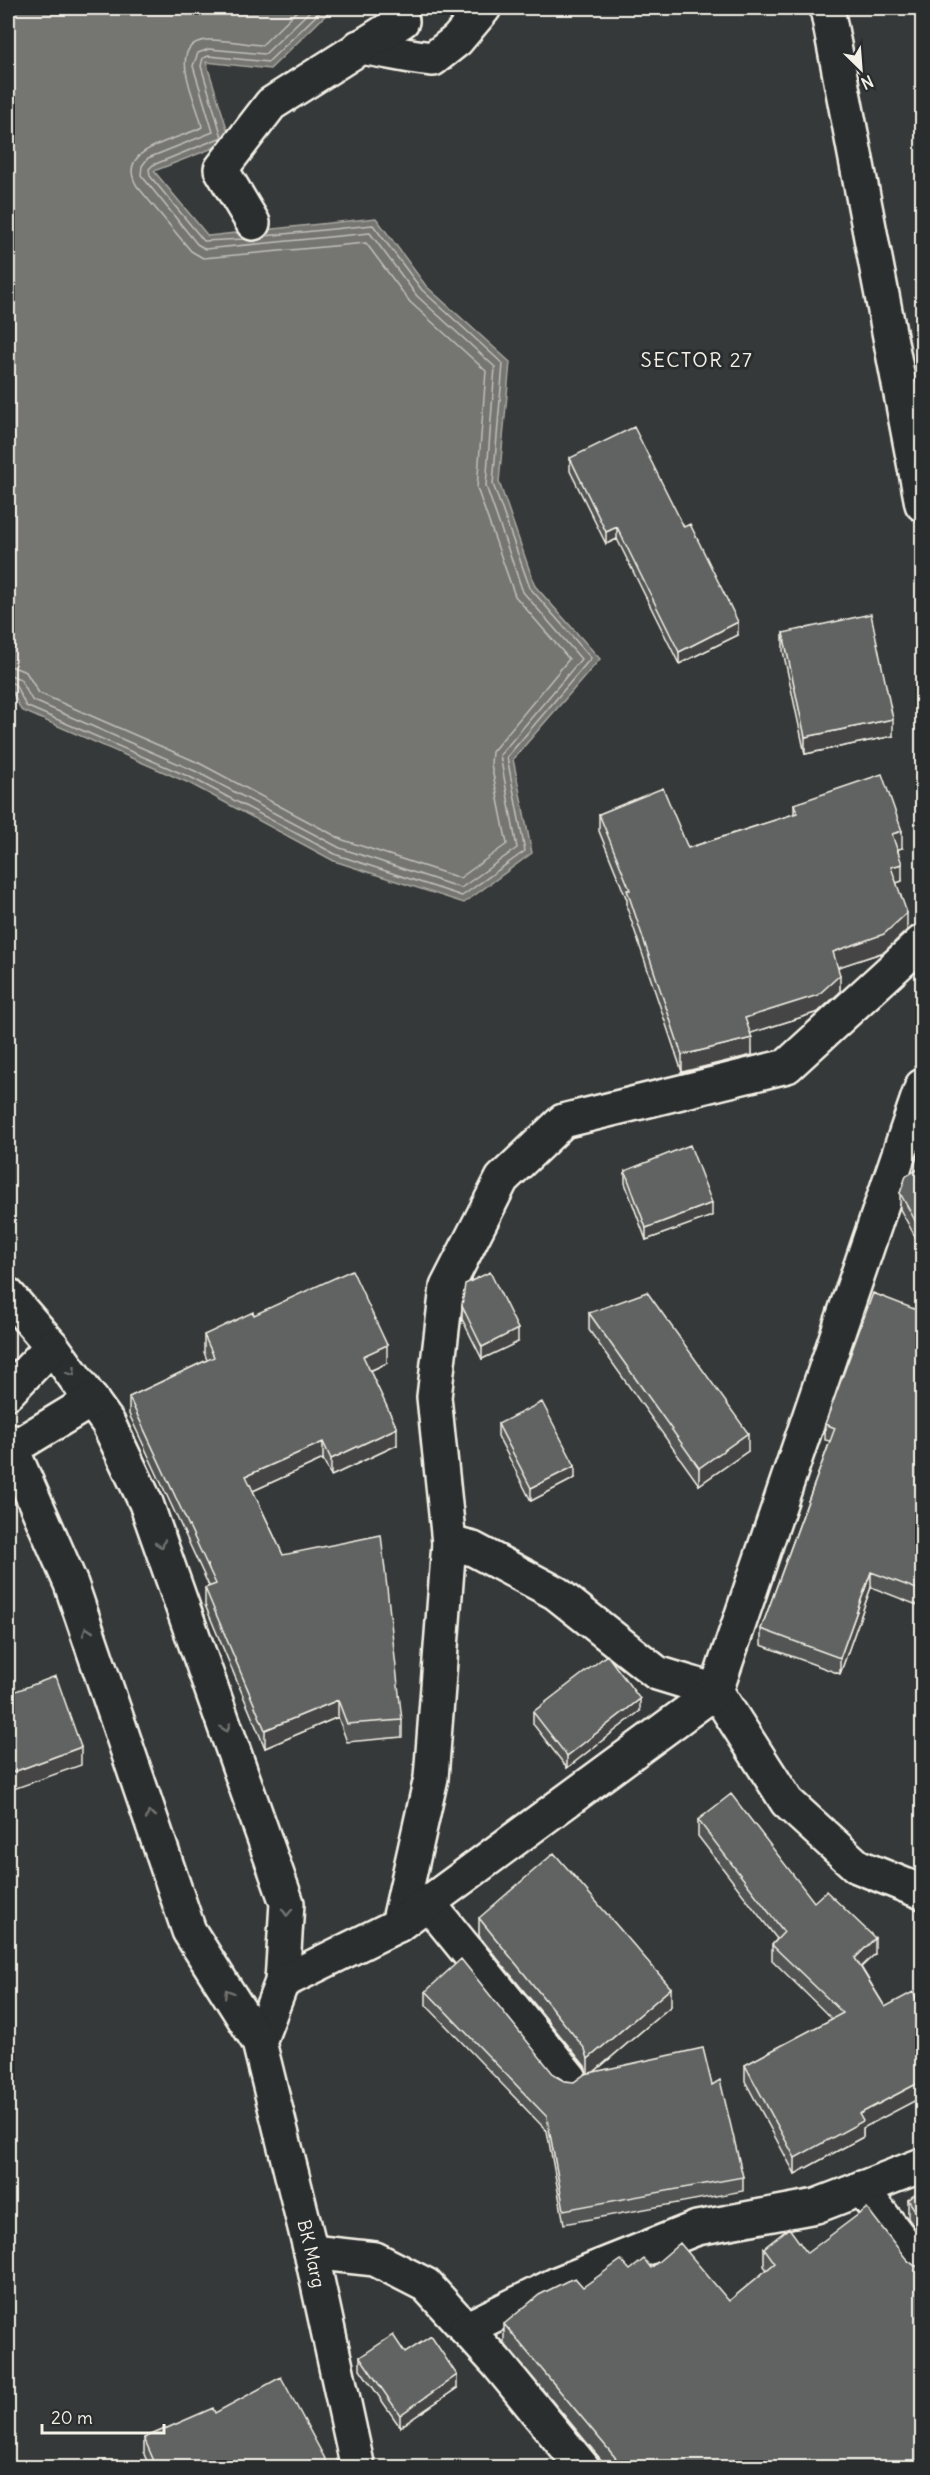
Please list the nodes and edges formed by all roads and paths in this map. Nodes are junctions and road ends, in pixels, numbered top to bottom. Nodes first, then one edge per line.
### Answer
1 (396, 8) edge
2 (484, 8) edge
3 (827, 8) edge
4 (359, 47) junction
5 (253, 223) dead end
6 (922, 504) edge
7 (922, 942) edge
8 (922, 1086) edge
9 (8, 1295) edge
10 (52, 1346) junction
11 (8, 1392) edge
12 (92, 1400) junction
13 (9, 1447) edge
14 (449, 1543) junction
15 (716, 1691) junction
16 (922, 1892) edge
17 (428, 1903) junction
18 (398, 1925) junction
19 (282, 1982) junction
20 (259, 2042) junction
21 (570, 2078) dead end
22 (922, 2165) edge
23 (861, 2188) junction
24 (311, 2252) junction
25 (922, 2267) edge
26 (466, 2329) junction
27 (358, 2468) edge
28 (584, 2468) edge

1 - 4 street
2 - 4 street
3 - 6 street
4 - 5 street
7 - 14 street
8 - 15 street
9 - 10 street
10 - 11 street
10 -> 12 street
12 - 13 street
12 -> 19 street
20 -> 13 street, BK Marg
14 - 15 street
14 - 18 street
15 - 16 street
15 - 17 street
17 - 18 street
17 - 21 street
18 - 19 street
19 - 20 street
20 - 24 street, BK Marg
22 - 23 street
23 - 25 street
23 - 26 street
24 - 26 street
24 - 27 street, BK Marg
26 - 28 street

